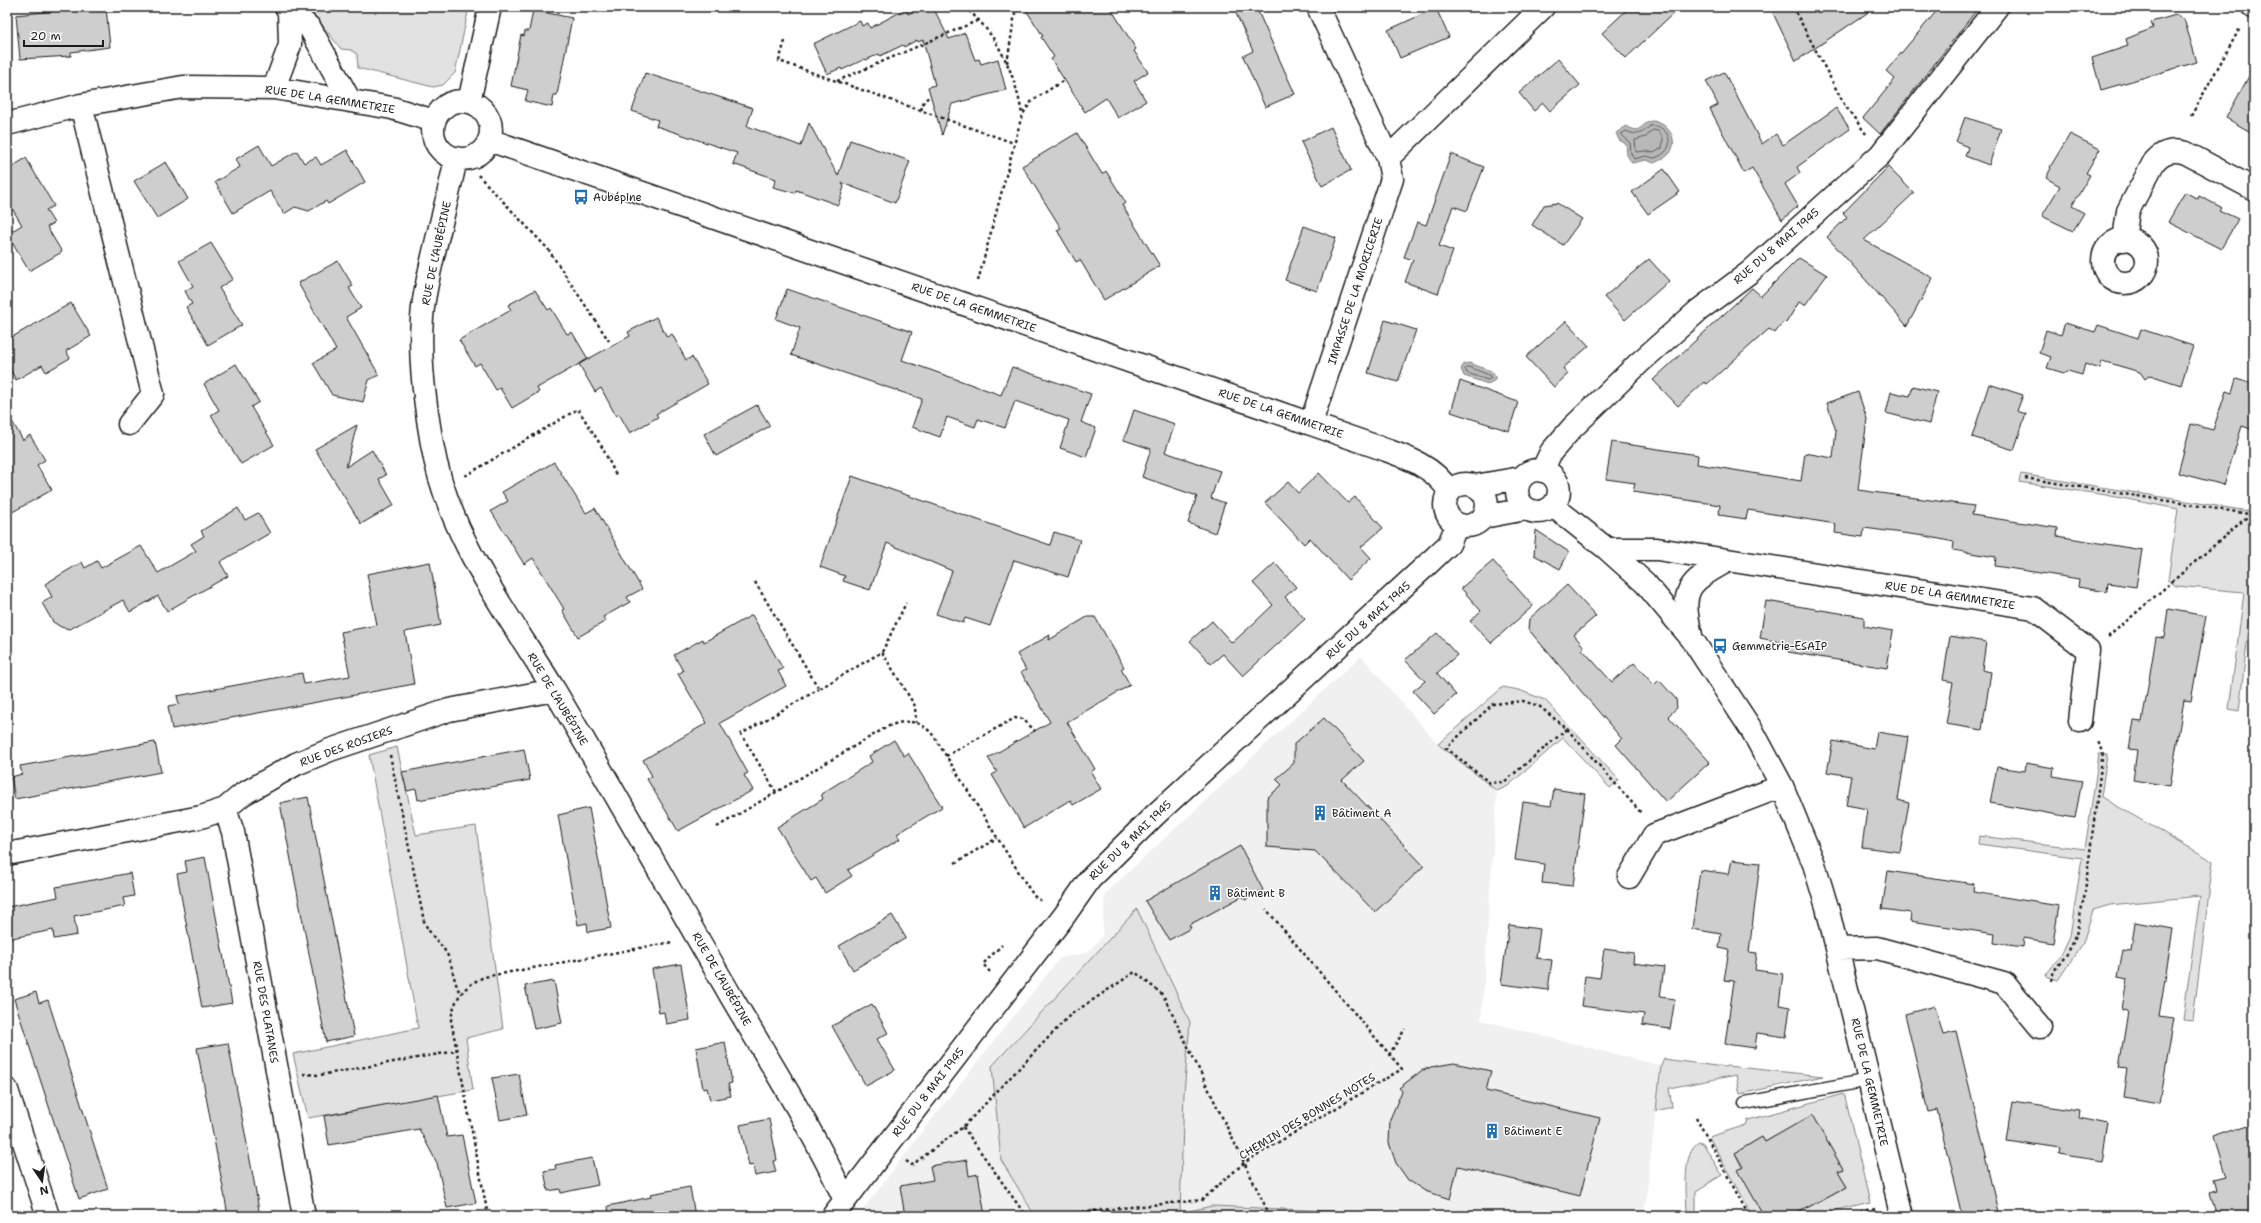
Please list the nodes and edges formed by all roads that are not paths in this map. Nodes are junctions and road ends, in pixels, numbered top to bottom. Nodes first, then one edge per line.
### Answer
1 (490, 7) edge
2 (1318, 7) edge
3 (1543, 7) edge
4 (1997, 7) edge
5 (287, 9) edge
6 (274, 88) junction
7 (350, 100) junction
8 (468, 102) junction
9 (81, 105) junction
10 (434, 121) junction
11 (7, 124) edge
12 (489, 140) junction
13 (456, 158) junction
14 (1388, 158) junction
15 (2254, 190) edge
16 (2124, 240) dead end
17 (1310, 423) junction
18 (129, 424) dead end
19 (1542, 471) junction
20 (1521, 478) junction
21 (1475, 486) junction
22 (1449, 491) junction
23 (1553, 506) junction
24 (1526, 509) junction
25 (1483, 518) junction
26 (1457, 525) junction
27 (1607, 549) junction
28 (1727, 561) junction
29 (1692, 639) junction
30 (554, 690) junction
31 (2080, 721) dead end
32 (1782, 786) junction
33 (225, 809) junction
34 (7, 854) edge
35 (1629, 877) dead end
36 (1838, 949) junction
37 (2040, 1027) dead end
38 (1869, 1080) junction
39 (7, 1090) edge
40 (1745, 1103) dead end
41 (839, 1208) edge
42 (48, 1216) edge
43 (304, 1216) edge
44 (1902, 1216) edge

1 - 8 street
2 - 14 street, IMPASSE DE LA MORICERIE
3 - 14 street
4 - 19 street, RUE DU 8 MAI 1945
5 - 6 street
5 - 7 street
6 - 7 street, RUE DE LA GEMMETRIE
6 - 9 street, RUE DE LA GEMMETRIE
7 - 10 street, RUE DE LA GEMMETRIE
8 - 10 street
8 - 12 street
9 - 11 street, RUE DE LA GEMMETRIE
9 - 18 street
10 - 13 street
12 - 13 street
12 - 17 street, RUE DE LA GEMMETRIE
13 - 30 street, RUE DE L’AUBÉPINE
14 - 17 street, IMPASSE DE LA MORICERIE
15 - 16 street
17 - 22 street, RUE DE LA GEMMETRIE
19 - 20 street
19 - 23 street
20 - 21 street
20 - 24 street
21 - 22 street
21 - 25 street
22 - 26 street
23 - 24 street
23 - 27 street, RUE DE LA GEMMETRIE
24 - 25 street
25 - 26 street
26 - 41 street, RUE DU 8 MAI 1945
27 - 28 street, RUE DE LA GEMMETRIE
27 - 29 street, RUE DE LA GEMMETRIE
28 - 29 street, RUE DE LA GEMMETRIE
28 - 31 street, RUE DE LA GEMMETRIE
29 - 32 street, RUE DE LA GEMMETRIE
30 - 33 street, RUE DES ROSIERS
30 - 41 street, RUE DE L’AUBÉPINE
32 - 35 street
32 - 36 street, RUE DE LA GEMMETRIE
33 - 34 street, RUE DES ROSIERS
33 - 43 street, RUE DES PLATANES
36 - 37 street
36 - 38 street, RUE DE LA GEMMETRIE
38 - 40 lane
38 - 44 street, RUE DE LA GEMMETRIE
39 - 42 street

